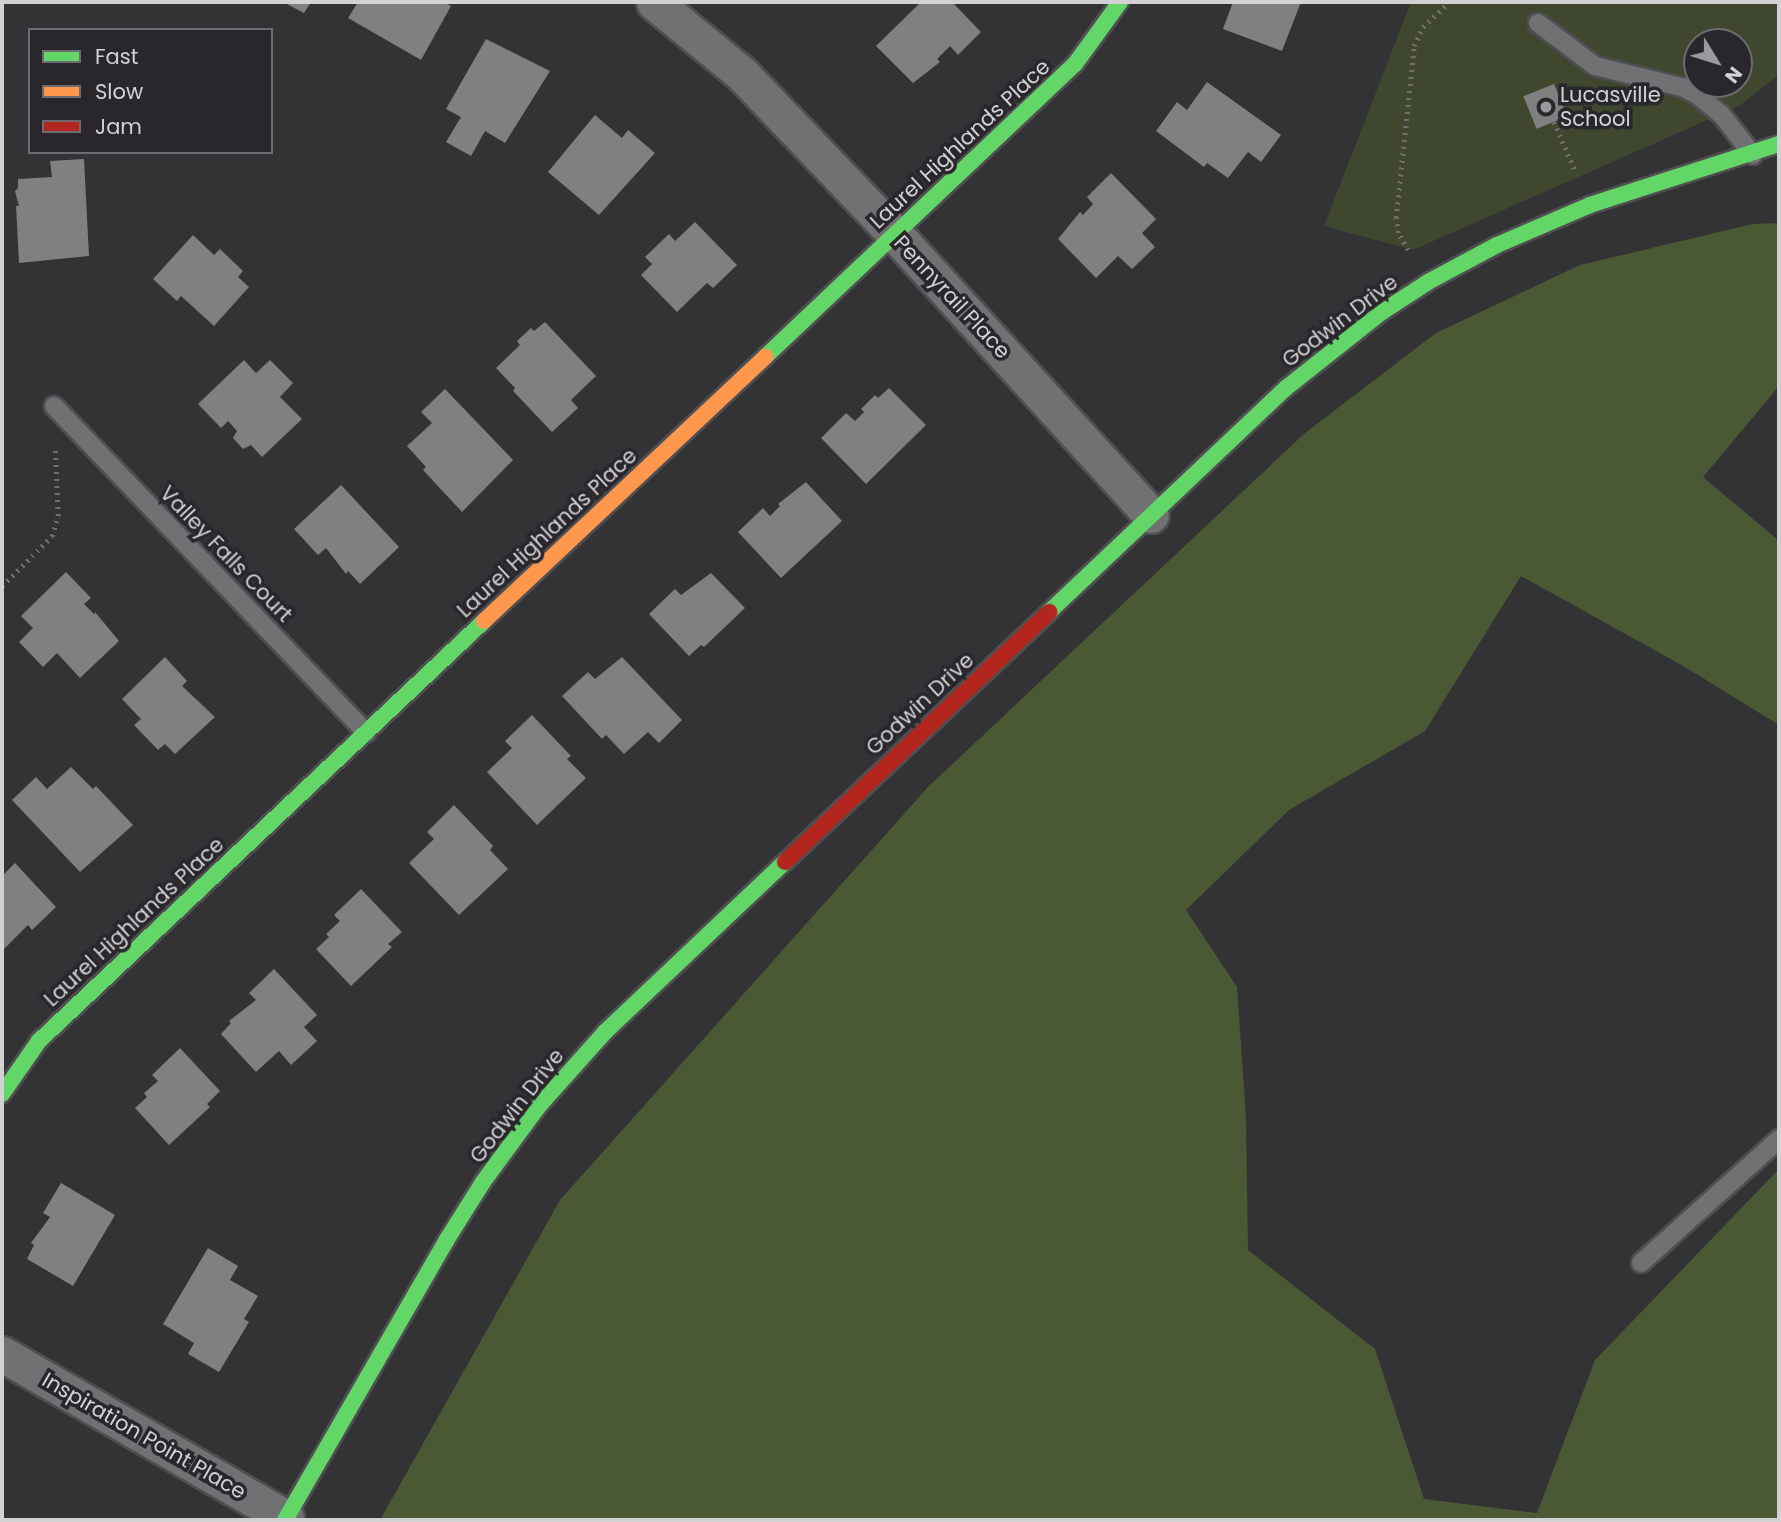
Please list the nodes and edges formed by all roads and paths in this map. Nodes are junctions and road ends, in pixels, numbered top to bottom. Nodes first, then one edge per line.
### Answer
1 (654, 2) edge
2 (1120, 2) edge
3 (1449, 2) edge
4 (1538, 23) dead end
5 (1554, 121) dead end
6 (1779, 144) edge
7 (1753, 155) junction
8 (1590, 205) junction
9 (895, 234) junction
10 (1429, 282) junction
11 (54, 406) joint
12 (1151, 514) junction
13 (2, 586) edge
14 (366, 733) junction
15 (2, 1094) edge
16 (1779, 1139) edge
17 (1641, 1263) dead end
18 (2, 1354) edge
19 (286, 1519) edge

1 - 9 street, Pennyrail Place
2 - 9 street, Laurel Highlands Place
3 - 10 path
4 - 7 lane
5 - 8 path
6 - 7 street, Godwin Drive
7 - 8 street, Godwin Drive
8 - 10 street, Godwin Drive
9 - 12 street, Pennyrail Place
9 - 14 street, Laurel Highlands Place
10 - 12 street, Godwin Drive
11 - 13 path
11 - 14 lane, Valley Falls Court
12 - 19 street, Godwin Drive
14 - 15 street, Laurel Highlands Place
16 - 17 lane
18 - 19 street, Inspiration Point Place

